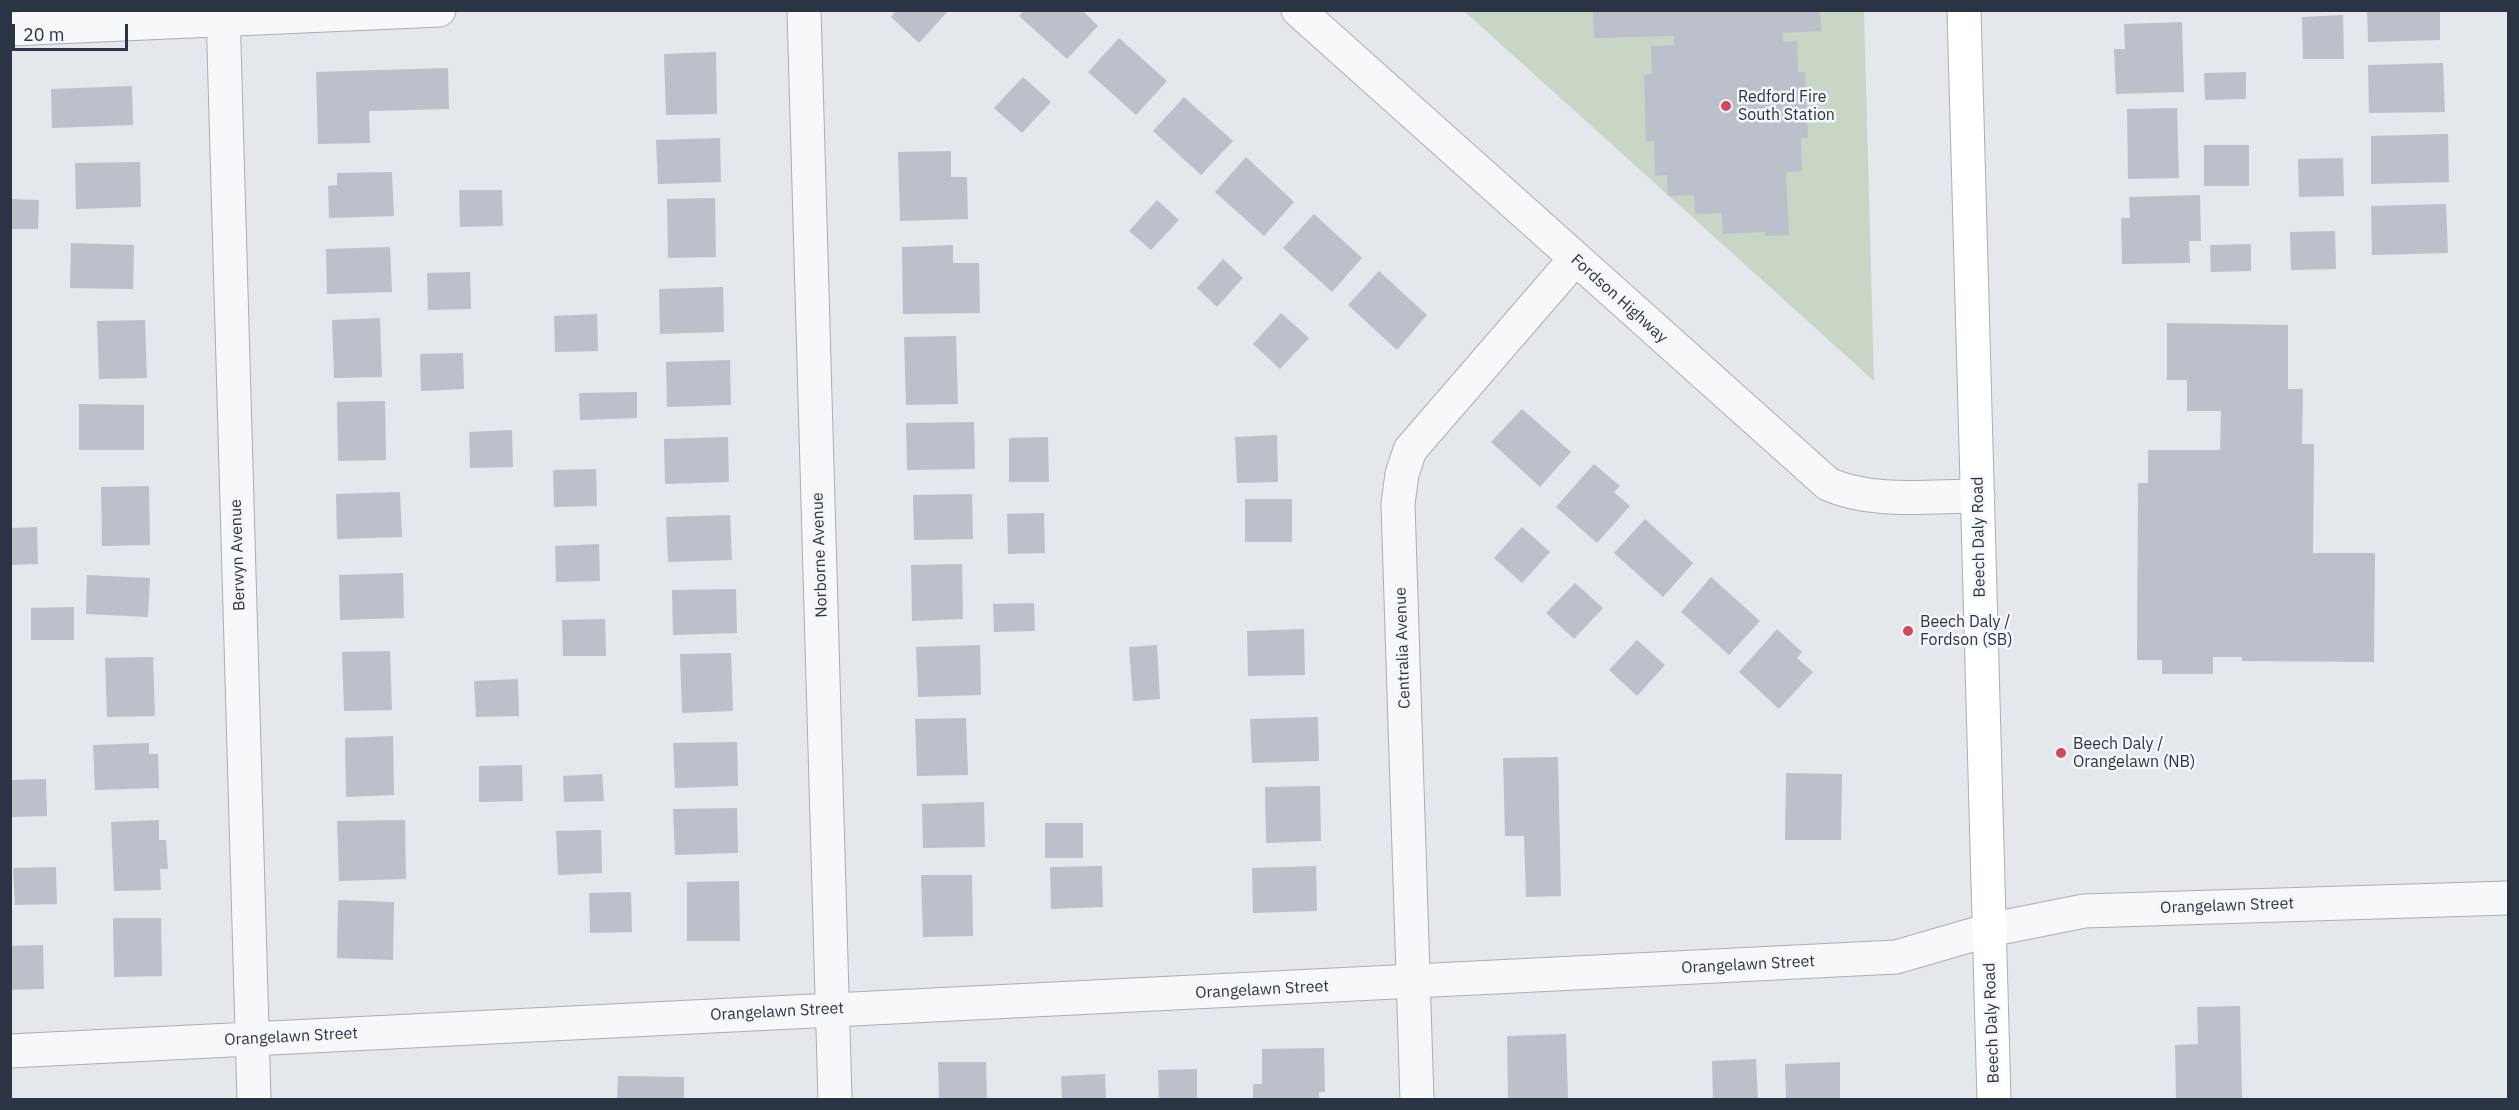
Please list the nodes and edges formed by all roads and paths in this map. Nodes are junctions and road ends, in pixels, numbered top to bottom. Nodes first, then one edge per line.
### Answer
1 (439, 10) edge
2 (804, 10) edge
3 (1298, 10) edge
4 (1964, 10) edge
5 (223, 15) edge
6 (10, 29) edge
7 (1575, 259) junction
8 (1978, 496) junction
9 (2508, 898) edge
10 (1989, 930) junction
11 (1414, 983) junction
12 (833, 1009) junction
13 (252, 1039) junction
14 (10, 1052) edge
15 (254, 1100) edge
16 (836, 1100) edge
17 (1417, 1100) edge
18 (1994, 1100) edge

1 - 5 street
2 - 12 street, Norborne Avenue
3 - 7 street, Fordson Highway
4 - 8 main road, Beech Daly Road
5 - 6 street
5 - 13 street, Berwyn Avenue
7 - 8 street, Fordson Highway
7 - 11 street, Centralia Avenue
8 - 10 main road, Beech Daly Road
9 - 10 street, Orangelawn Street
10 - 11 street, Orangelawn Street
10 - 18 main road, Beech Daly Road
11 - 12 street, Orangelawn Street
11 - 17 street, Centralia Avenue
12 - 13 street, Orangelawn Street
12 - 16 street, Norborne Avenue
13 - 14 street, Orangelawn Street
13 - 15 street, Berwyn Avenue

